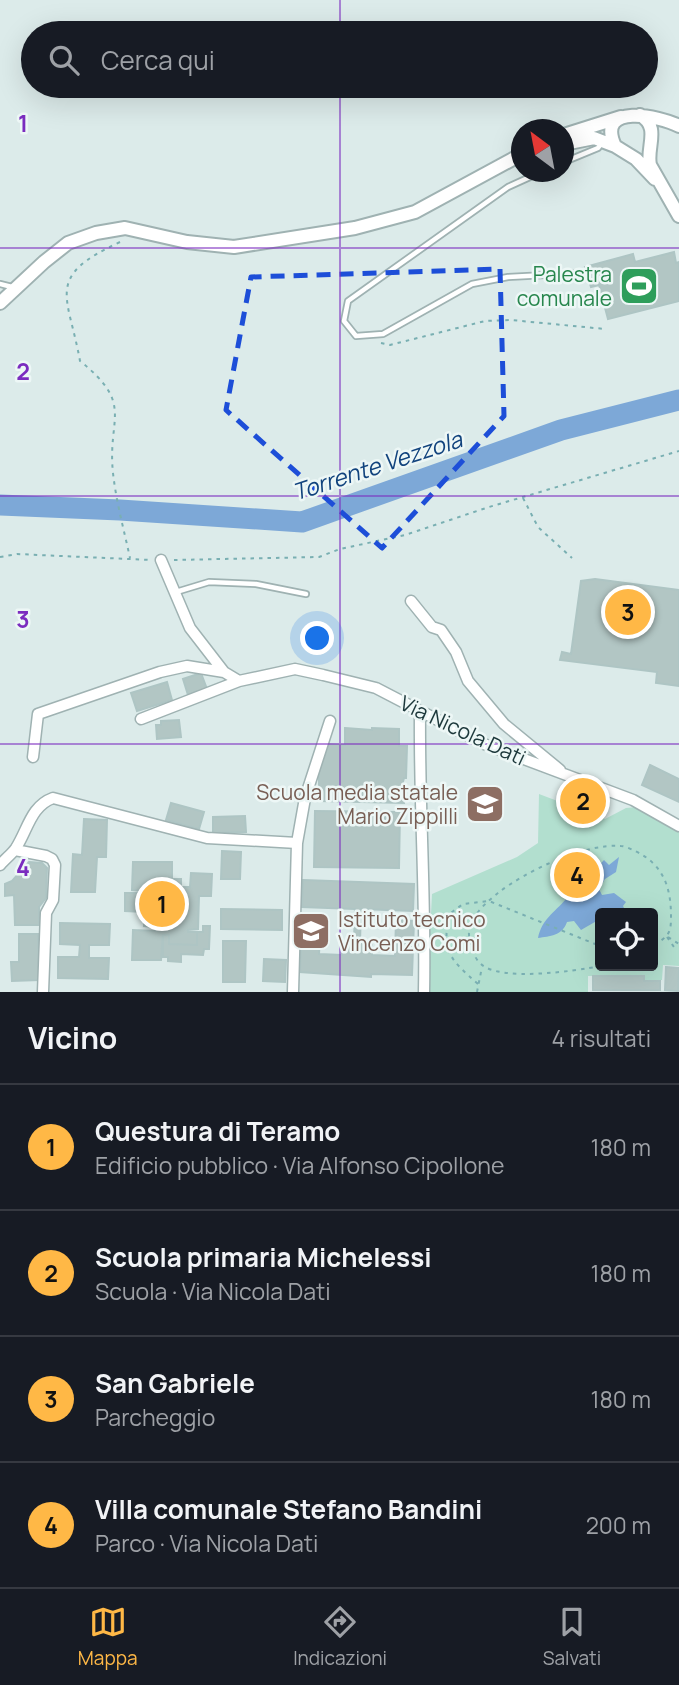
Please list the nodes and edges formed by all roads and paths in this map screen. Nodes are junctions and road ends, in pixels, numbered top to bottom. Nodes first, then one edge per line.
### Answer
1 (640, 115) junction
2 (621, 117) junction
3 (679, 127) edge
4 (574, 132) edge
5 (651, 141) junction
6 (574, 142) edge
7 (610, 143) junction
8 (626, 154) junction
9 (574, 158) edge
10 (511, 160) edge
11 (655, 178) junction
12 (519, 182) edge
13 (679, 216) edge
14 (122, 241) dead end
15 (584, 273) dead end
16 (0, 284) edge
17 (16, 288) junction
18 (0, 303) edge
19 (605, 330) dead end
20 (379, 342) dead end
21 (679, 451) edge
22 (523, 497) junction
23 (0, 557) edge
24 (572, 558) dead end
25 (130, 559) junction
26 (161, 560) junction
27 (175, 592) junction
28 (306, 594) dead end
29 (411, 601) dead end
30 (224, 672) junction
31 (239, 681) junction
32 (420, 712) junction
33 (141, 719) dead end
34 (331, 721) dead end
35 (33, 757) dead end
36 (566, 774) junction
37 (679, 826) edge
38 (297, 843) junction
39 (15, 850) junction
40 (0, 865) edge
41 (489, 901) junction
42 (667, 936) junction
43 (658, 942) edge
44 (595, 944) edge
45 (679, 944) edge
46 (674, 947) dead end
47 (482, 966) junction
48 (595, 966) edge
49 (478, 984) junction
50 (43, 992) edge
51 (293, 992) edge
52 (424, 992) edge
53 (477, 992) edge

1 - 2 street
1 - 3 street
1 - 5 street
2 - 4 street
2 - 7 street
3 - 5 street
5 - 8 street
5 - 11 street
6 - 7 street
7 - 8 street
7 - 9 lane
8 - 11 street
10 - 17 street
11 - 13 street
12 - 15 lane
14 - 25 path
16 - 17 lane
17 - 18 street
19 - 20 path
21 - 22 path
22 - 24 path
22 - 26 path
23 - 25 path
25 - 26 path
26 - 27 street
27 - 28 lane
27 - 30 street
29 - 36 street
30 - 31 street
30 - 35 street
31 - 32 street, Via Nicola Dati
31 - 33 street, Via Nicola Dati
32 - 36 street, Via Nicola Dati
32 - 52 street
34 - 38 street
36 - 37 street, Via Nicola Dati
38 - 39 street
38 - 51 street
39 - 40 street
39 - 50 street
41 - 42 path
41 - 44 path
41 - 47 path
41 - 49 path
42 - 43 path
42 - 45 path
42 - 46 path
47 - 48 path
47 - 49 path
49 - 53 path

